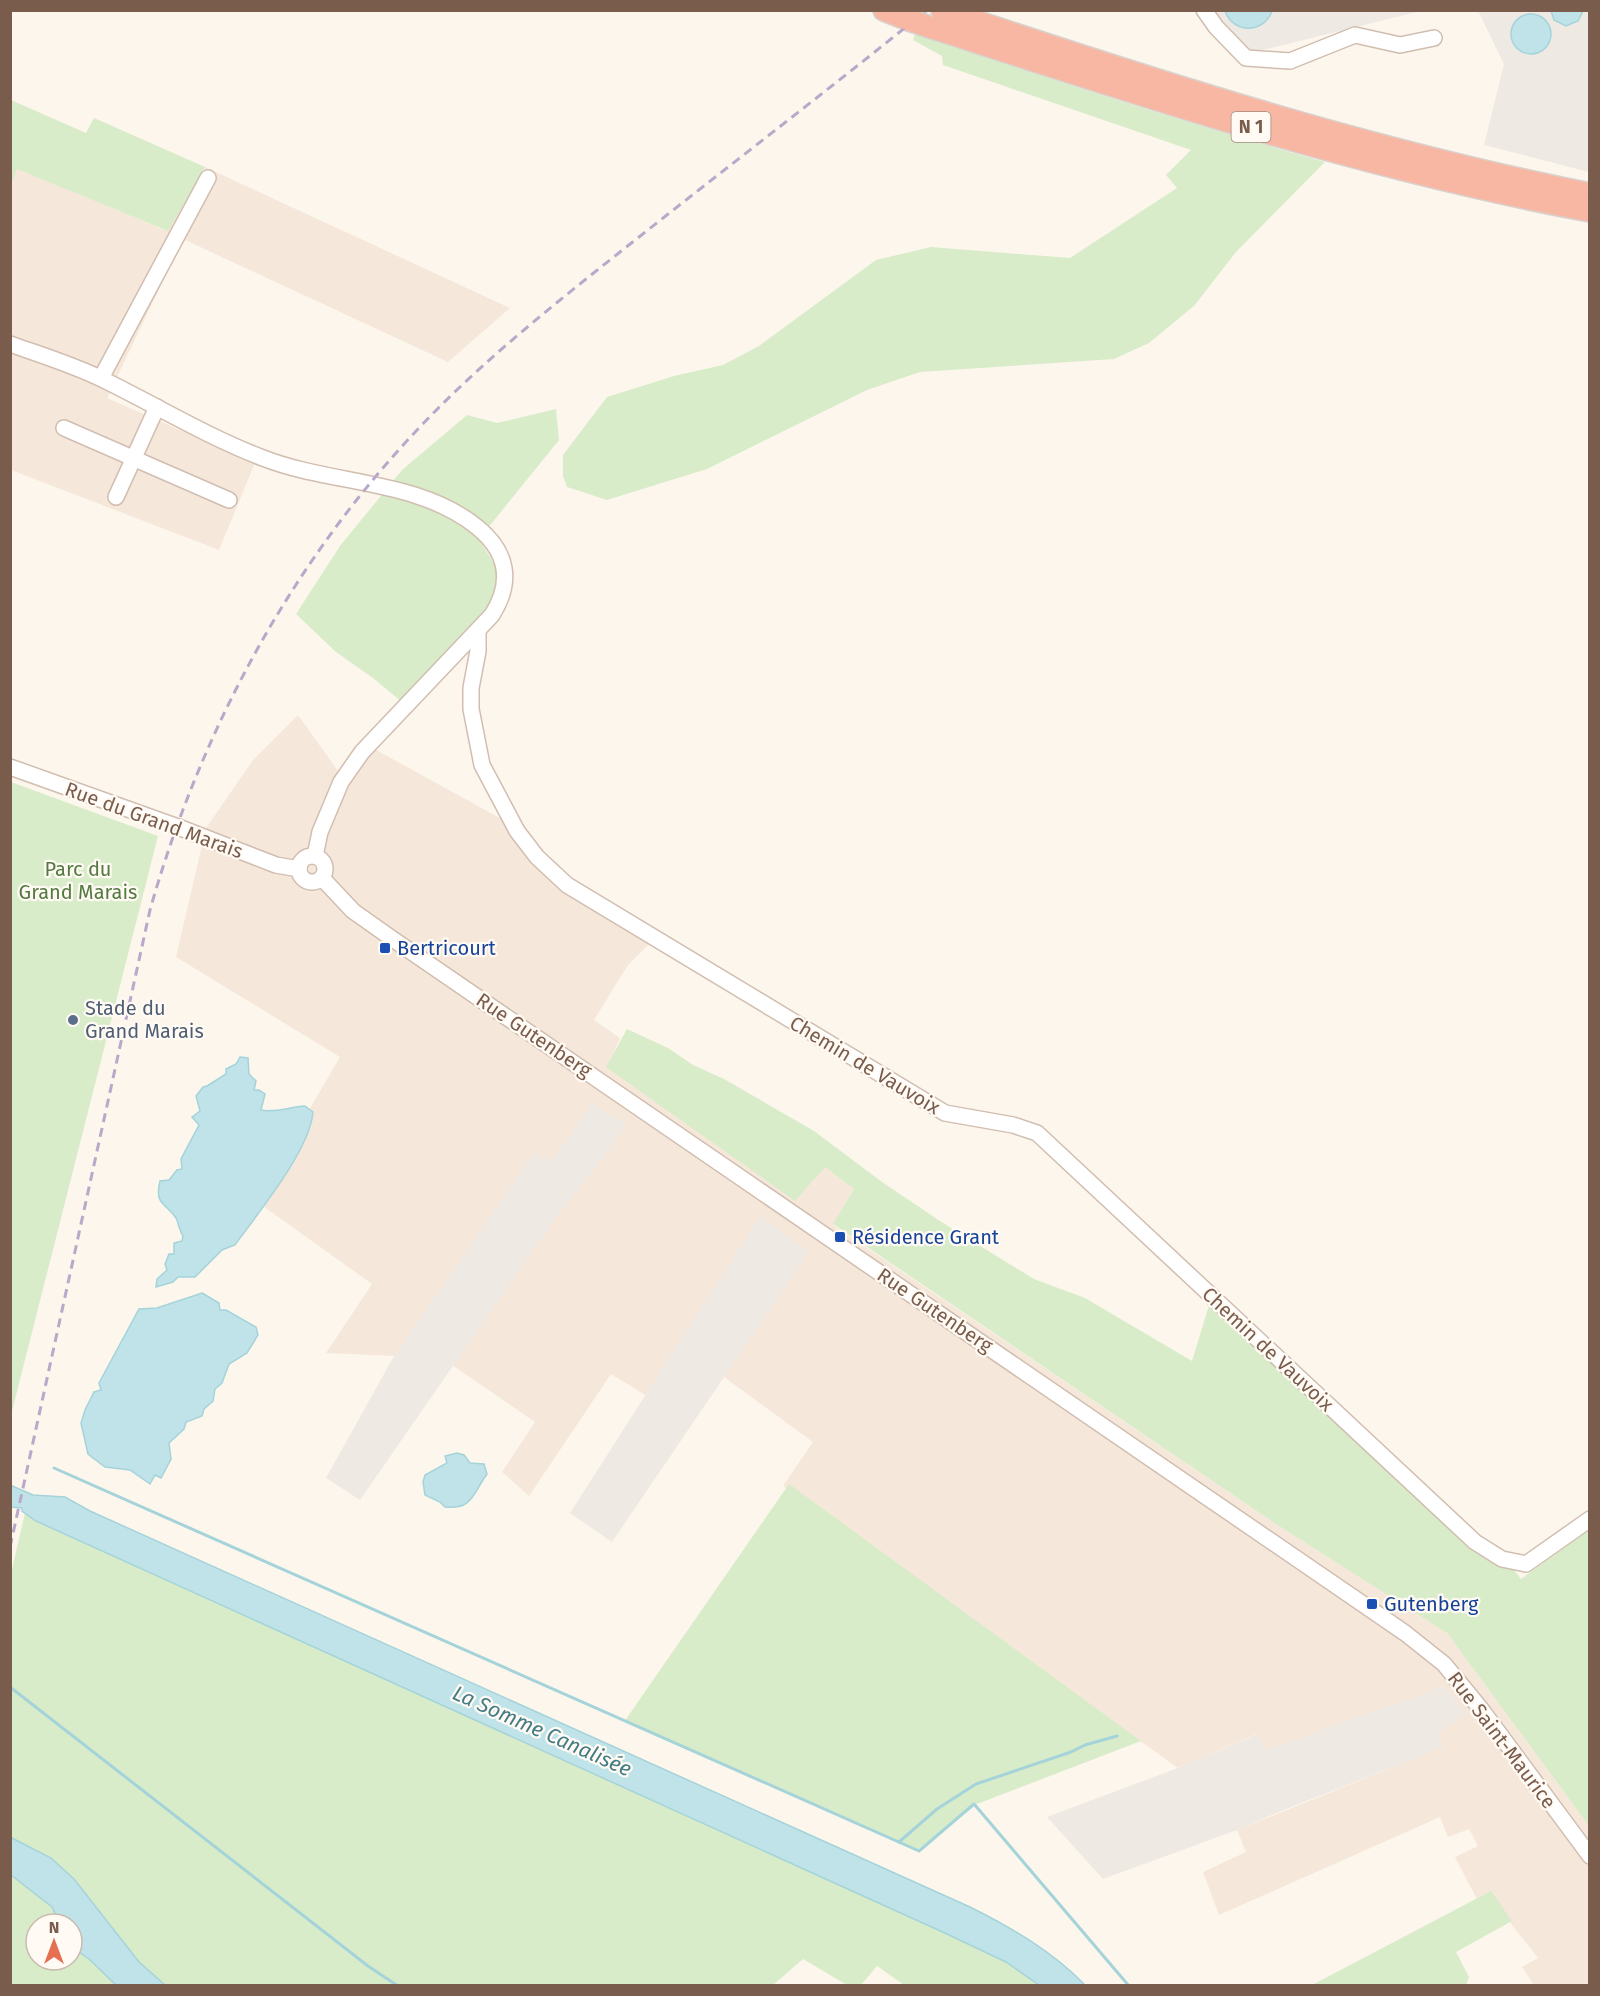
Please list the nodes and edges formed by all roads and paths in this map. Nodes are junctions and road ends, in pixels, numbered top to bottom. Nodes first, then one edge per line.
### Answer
1 (884, 10) edge
2 (942, 10) edge
3 (1204, 10) edge
4 (1434, 38) dead end
5 (208, 178) dead end
6 (1590, 194) edge
7 (1590, 211) edge
8 (10, 344) edge
9 (101, 378) junction
10 (157, 407) junction
11 (64, 428) dead end
12 (133, 459) junction
13 (116, 497) dead end
14 (229, 500) dead end
15 (478, 630) junction
16 (10, 767) edge
17 (315, 856) junction
18 (299, 869) junction
19 (322, 878) junction
20 (1590, 1518) edge
21 (1405, 1633) joint
22 (1590, 1856) edge

1 - 7 highway, N 1
2 - 6 highway, N 1
3 - 4 street
5 - 9 street
8 - 9 street
9 - 10 street
10 - 12 street
10 - 15 street
11 - 12 street
12 - 13 street
12 - 14 street
15 - 17 street
15 - 20 street, Chemin de Vauvoix
16 - 18 street, Rue du Grand Marais
17 - 18 street
17 - 19 street
18 - 19 street
19 - 21 street, Rue Gutenberg
21 - 22 street, Rue Saint-Maurice

